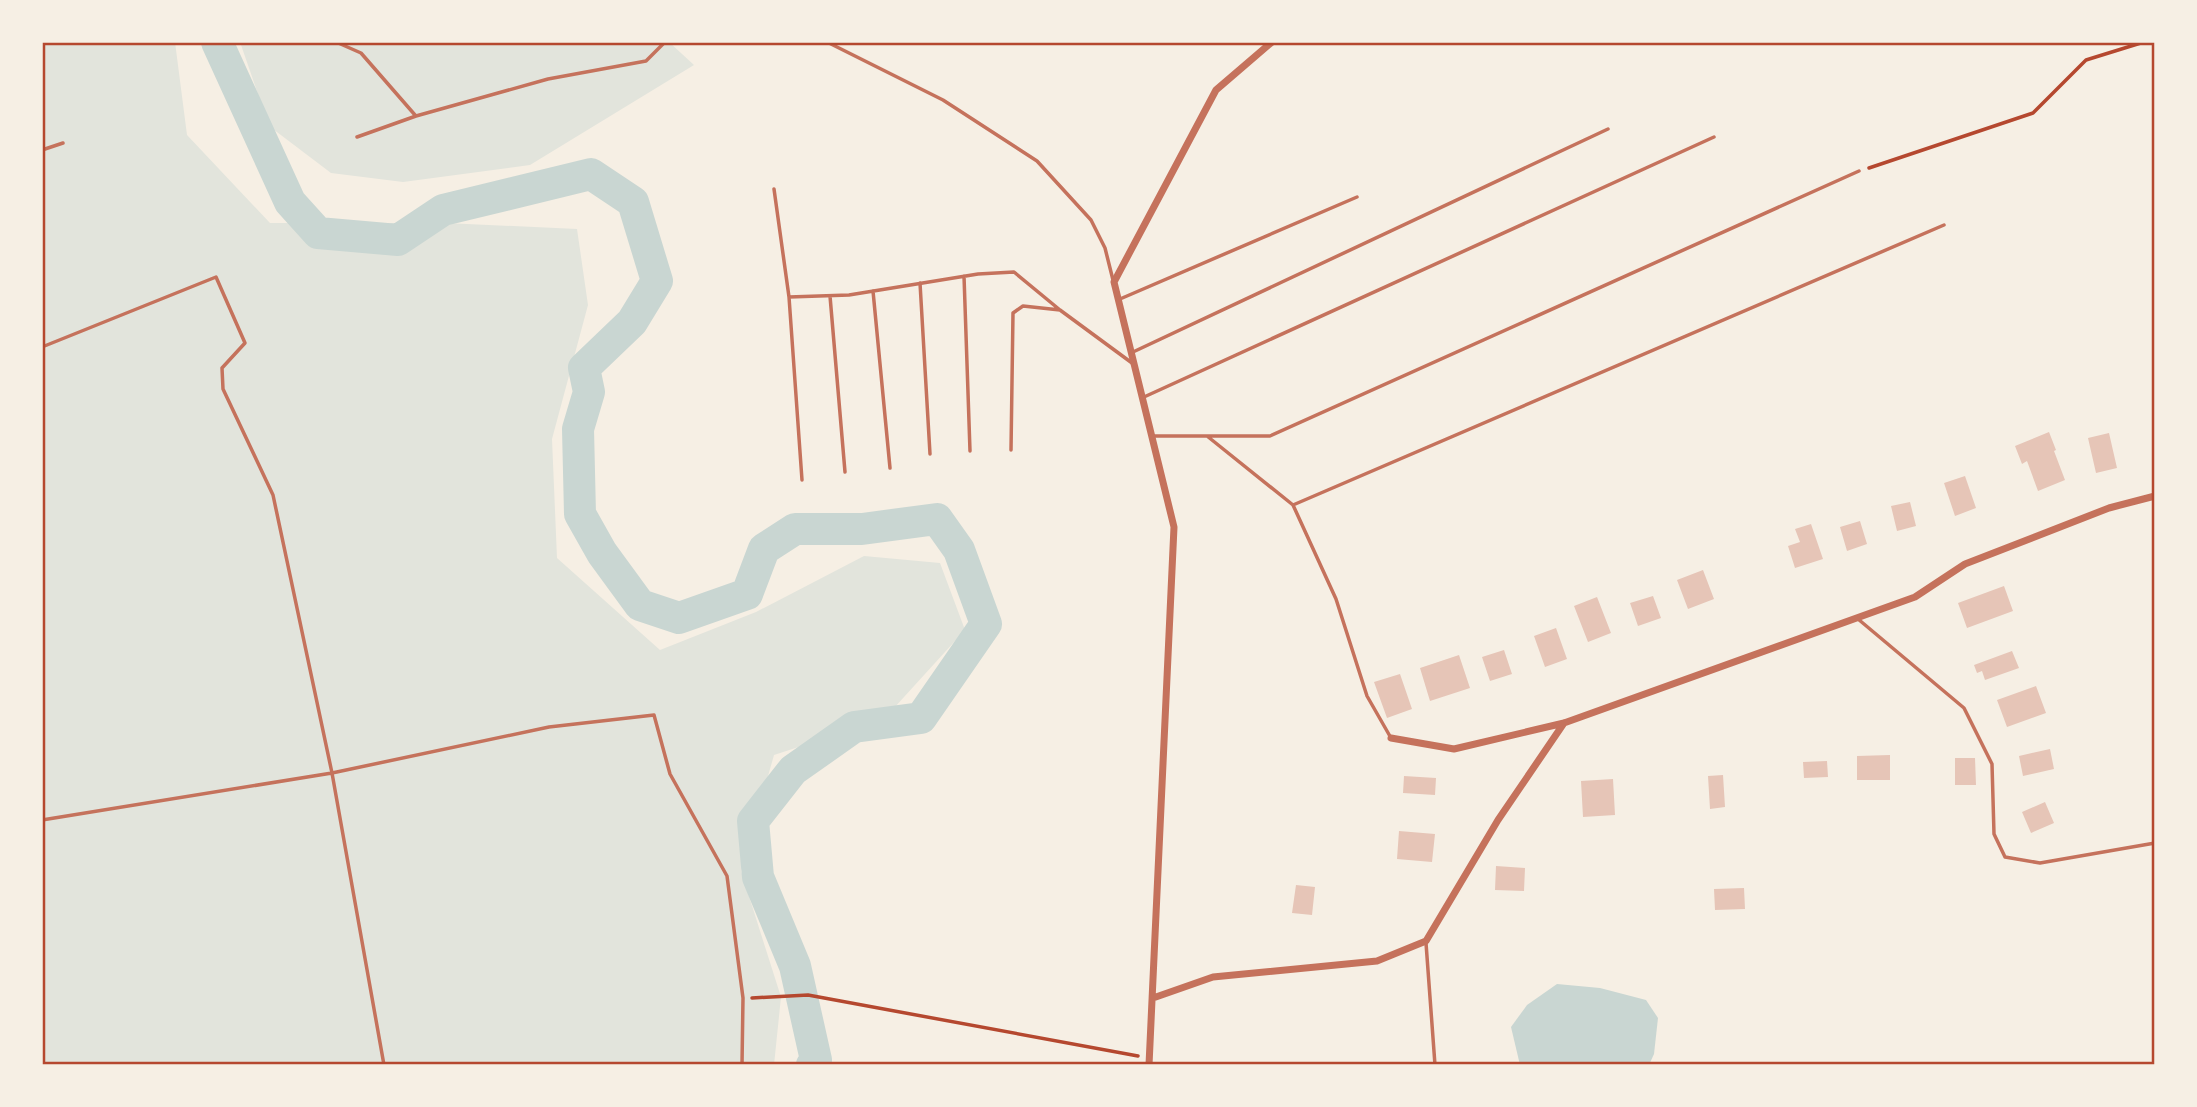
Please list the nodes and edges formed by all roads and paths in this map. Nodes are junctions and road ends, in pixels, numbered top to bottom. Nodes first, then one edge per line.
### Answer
1 (336, 42) edge
2 (666, 42) edge
3 (827, 42) edge
4 (1272, 42) edge
5 (2144, 42) edge
6 (416, 116) junction
7 (1608, 129) dead end
8 (356, 136) dead end
9 (1714, 137) dead end
10 (64, 143) dead end
11 (42, 149) edge
12 (1859, 171) joint
13 (774, 188) dead end
14 (1357, 197) dead end
15 (1944, 226) dead end
16 (964, 276) junction
17 (1114, 282) junction
18 (920, 283) junction
19 (873, 291) junction
20 (830, 296) junction
21 (789, 297) junction
22 (1118, 300) junction
23 (1060, 310) junction
24 (42, 347) edge
25 (1131, 353) junction
26 (1134, 364) junction
27 (1142, 398) junction
28 (1152, 436) junction
29 (1208, 436) junction
30 (1011, 450) dead end
31 (970, 451) dead end
32 (930, 454) dead end
33 (890, 468) dead end
34 (845, 472) dead end
35 (802, 480) dead end
36 (2155, 496) edge
37 (1293, 505) junction
38 (1856, 618) junction
39 (1564, 723) junction
40 (1391, 738) joint
41 (332, 773) junction
42 (42, 820) edge
43 (2155, 843) edge
44 (1426, 941) junction
45 (743, 998) junction
46 (1153, 998) junction
47 (1150, 1062) edge
48 (384, 1065) edge
49 (742, 1065) edge
50 (1435, 1065) edge

1 - 6 lane
2 - 6 lane
3 - 17 lane
4 - 17 street
5 - 12 path
6 - 8 lane
7 - 25 lane
9 - 27 lane
10 - 11 lane
12 - 29 lane
13 - 21 lane
14 - 22 lane
15 - 37 lane
16 - 18 lane
16 - 23 lane
16 - 31 lane
17 - 22 street
18 - 19 lane
18 - 32 lane
19 - 20 lane
19 - 33 lane
20 - 21 lane
20 - 34 lane
21 - 35 lane
22 - 25 street
23 - 26 lane
23 - 30 lane
24 - 41 lane
25 - 26 street
26 - 27 street
27 - 28 street
28 - 29 lane
28 - 46 street
29 - 37 lane
36 - 38 street
37 - 40 lane
38 - 39 street
38 - 43 lane
39 - 40 street
39 - 44 street
41 - 42 lane
41 - 45 lane
41 - 48 lane
44 - 46 street
44 - 50 lane
45 - 47 path
45 - 49 lane
46 - 47 street

